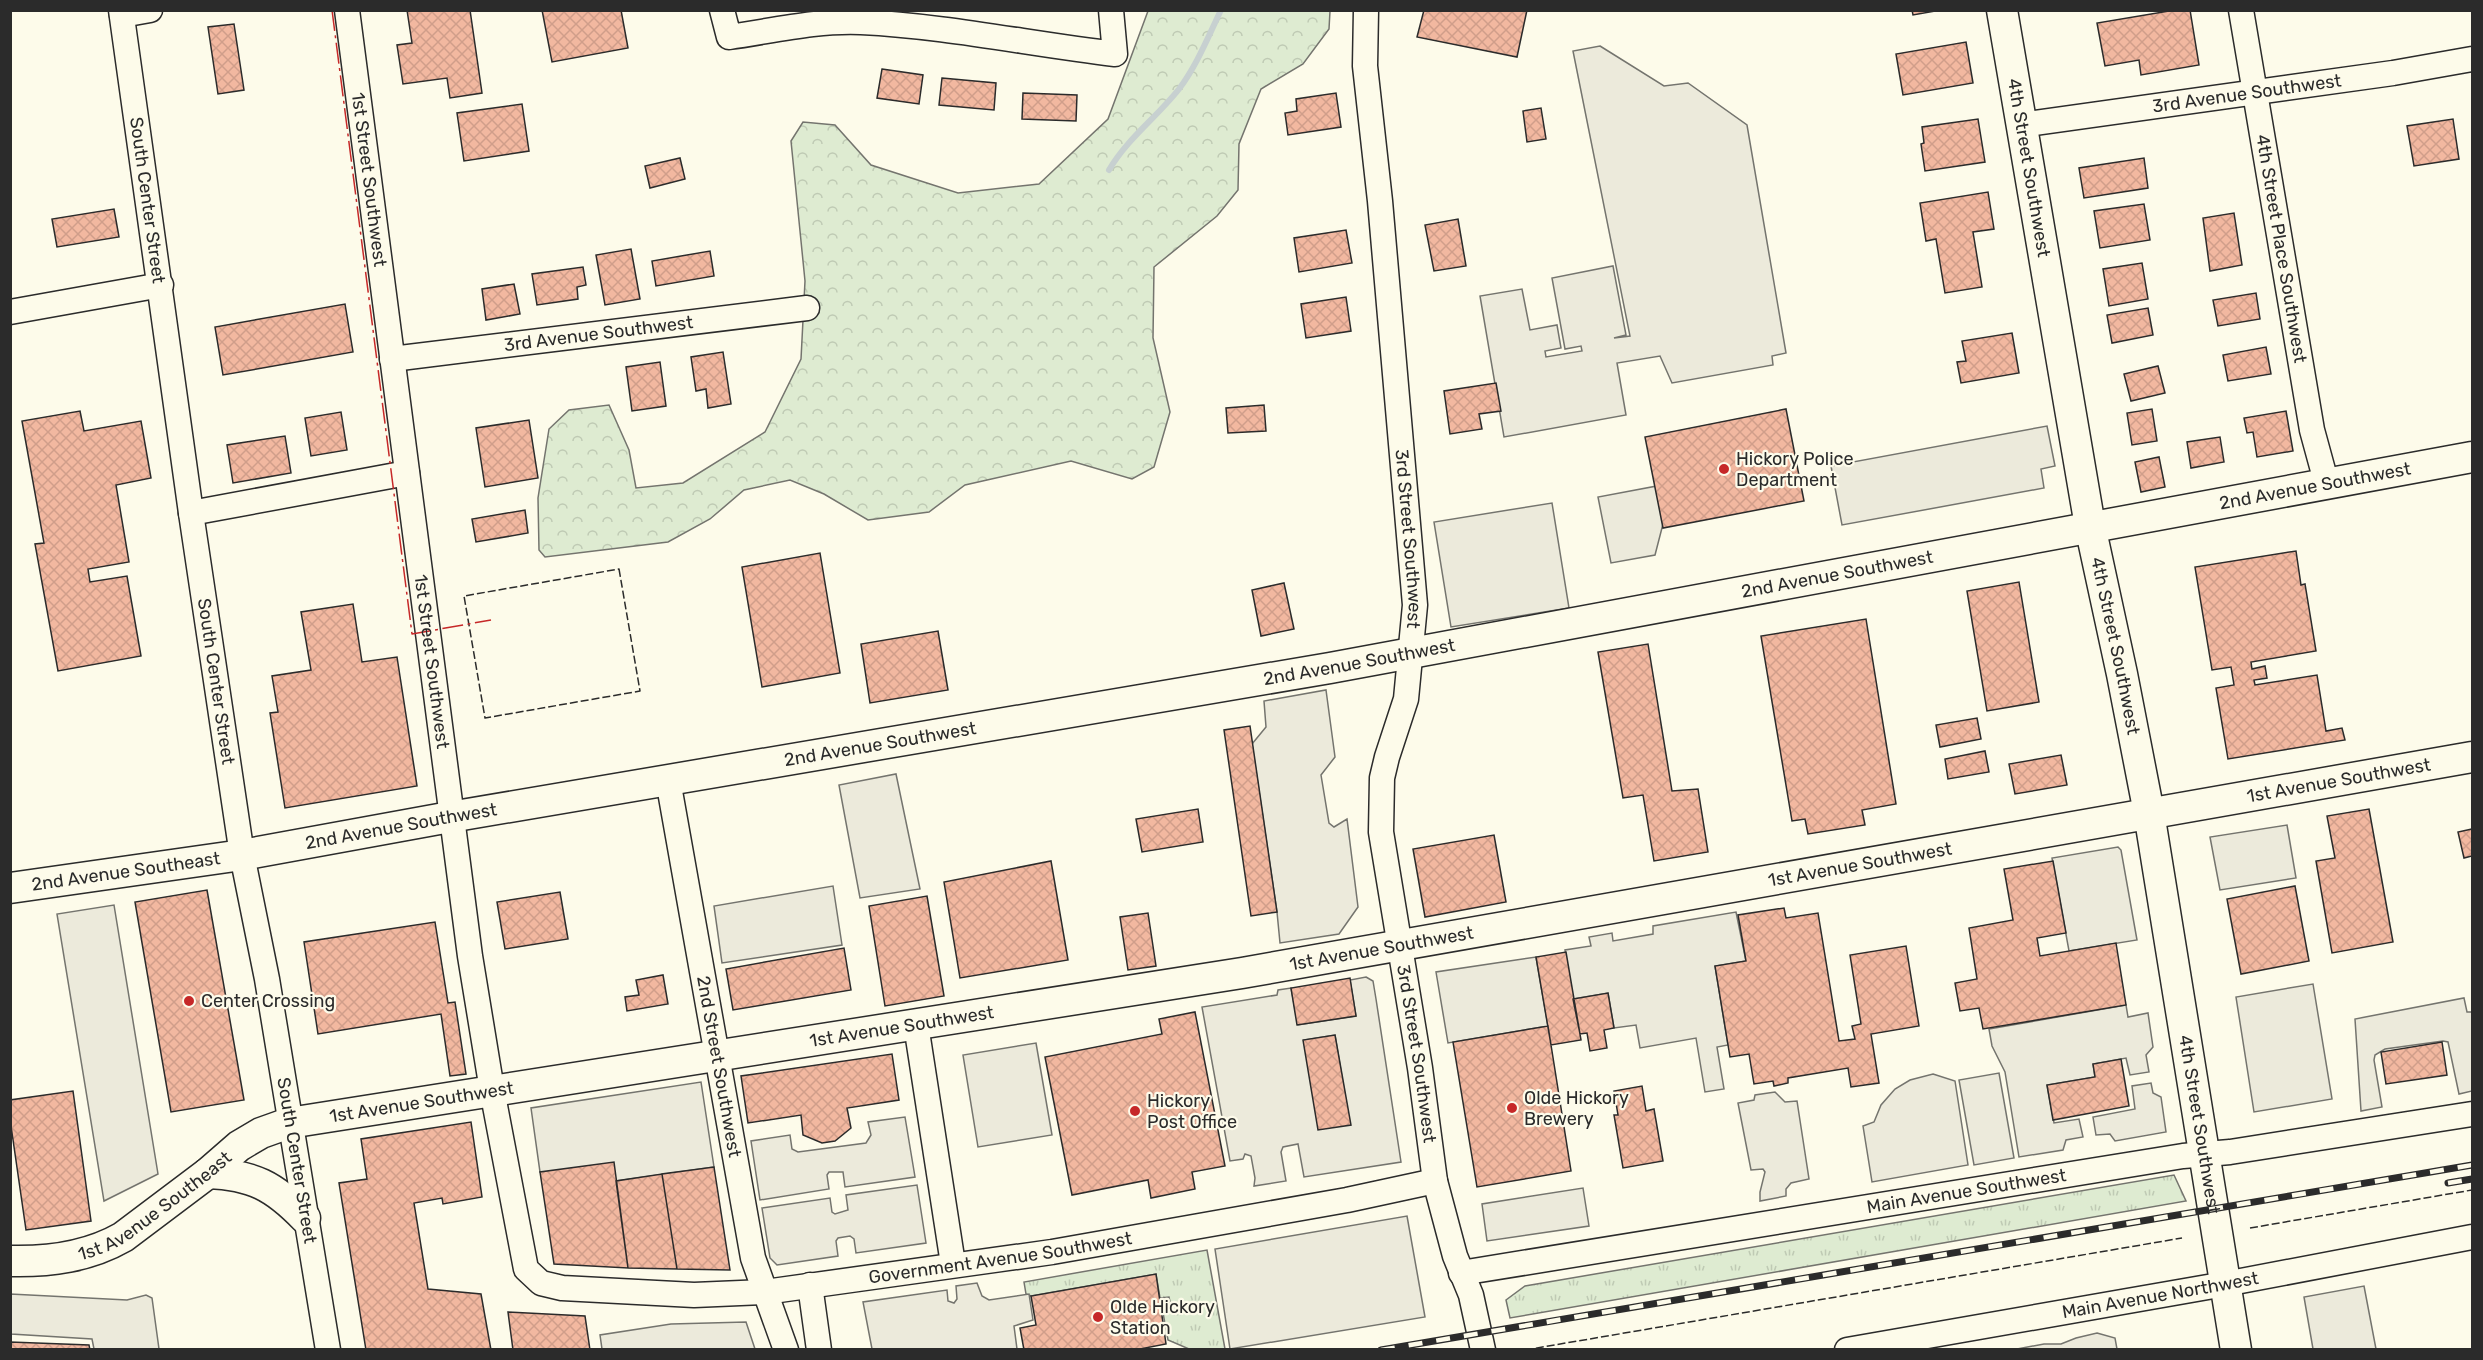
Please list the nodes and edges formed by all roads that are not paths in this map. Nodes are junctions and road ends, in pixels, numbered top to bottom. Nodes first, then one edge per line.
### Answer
1 (150, 10) edge
2 (347, 10) edge
3 (722, 10) edge
4 (1112, 10) edge
5 (1366, 10) edge
6 (2002, 10) edge
7 (2241, 10) edge
8 (122, 13) edge
9 (2472, 59) edge
10 (2255, 92) junction
11 (2020, 125) junction
12 (161, 285) junction
13 (807, 308) dead end
14 (10, 312) edge
15 (392, 359) junction
16 (2472, 457) edge
17 (406, 472) junction
18 (2327, 485) junction
19 (191, 513) junction
20 (2090, 526) junction
21 (1412, 653) junction
22 (2472, 757) edge
23 (669, 780) junction
24 (2149, 813) junction
25 (450, 817) junction
26 (242, 855) junction
27 (10, 888) edge
28 (1399, 944) junction
29 (916, 1025) junction
30 (716, 1056) junction
31 (492, 1090) junction
32 (2472, 1114) edge
33 (289, 1123) junction
34 (2203, 1154) junction
35 (208, 1173) junction
36 (1435, 1181) junction
37 (305, 1218) junction
38 (2472, 1237) edge
39 (10, 1261) edge
40 (953, 1264) junction
41 (1461, 1273) junction
42 (2225, 1284) junction
43 (810, 1285) junction
44 (562, 1288) joint
45 (765, 1292) junction
46 (328, 1350) edge
47 (786, 1350) edge
48 (819, 1350) edge
49 (1483, 1350) edge
50 (1847, 1350) edge
51 (2236, 1350) edge

1 - 8 street
2 - 15 street, 1st Street Southwest
3 - 4 street
5 - 21 street, 3rd Street Southwest
6 - 11 main road, 4th Street Southwest
7 - 10 street, 4th Street Place Southwest
8 - 12 street, South Center Street
9 - 10 street, 3rd Avenue Southwest
10 - 11 street, 3rd Avenue Southwest
10 - 18 street, 4th Street Place Southwest
11 - 20 main road, 4th Street Southwest
12 - 14 street
12 - 19 street, South Center Street
13 - 15 street, 3rd Avenue Southwest
15 - 17 street, 1st Street Southwest
16 - 18 main road, 2nd Avenue Southwest
17 - 19 street
17 - 25 street, 1st Street Southwest
18 - 20 main road, 2nd Avenue Southwest
19 - 26 street, South Center Street
20 - 21 main road, 2nd Avenue Southwest
20 - 24 main road, 4th Street Southwest
21 - 23 main road, 2nd Avenue Southwest
21 - 28 street, 3rd Street Southwest
22 - 24 main road, 1st Avenue Southwest
23 - 25 main road, 2nd Avenue Southwest
23 - 30 street, 2nd Street Southwest
24 - 28 main road, 1st Avenue Southwest
24 - 34 main road, 4th Street Southwest
25 - 26 main road, 2nd Avenue Southwest
25 - 31 street, 1st Street Southwest
26 - 27 main road, 2nd Avenue Southeast
26 - 33 street, South Center Street
28 - 29 main road, 1st Avenue Southwest
28 - 36 street, 3rd Street Southwest
29 - 30 main road, 1st Avenue Southwest
29 - 40 street
30 - 31 main road, 1st Avenue Southwest
30 - 45 street, 2nd Street Southwest
31 - 33 main road, 1st Avenue Southwest
31 - 44 street, 1st Street Southwest
32 - 34 street, Main Avenue Southwest
33 - 35 main road, 1st Avenue Southeast
33 - 37 street, South Center Street
34 - 41 street, Main Avenue Southwest
34 - 42 main road, 4th Street Southwest
35 - 37 main road
35 - 39 main road, 1st Avenue Southeast
36 - 40 street, Government Avenue Southwest
36 - 41 street, 3rd Street Southwest
37 - 46 street, South Center Street
38 - 42 street, Main Avenue Northwest
40 - 43 street, Government Avenue Southwest
41 - 49 street, 3rd Street Southwest
42 - 50 street, Main Avenue Northwest
42 - 51 main road, 4th Street Southwest
43 - 45 street, Government Avenue Southwest
43 - 48 street
44 - 45 street, Government Avenue Southwest
45 - 47 street, 2nd Street Southwest

